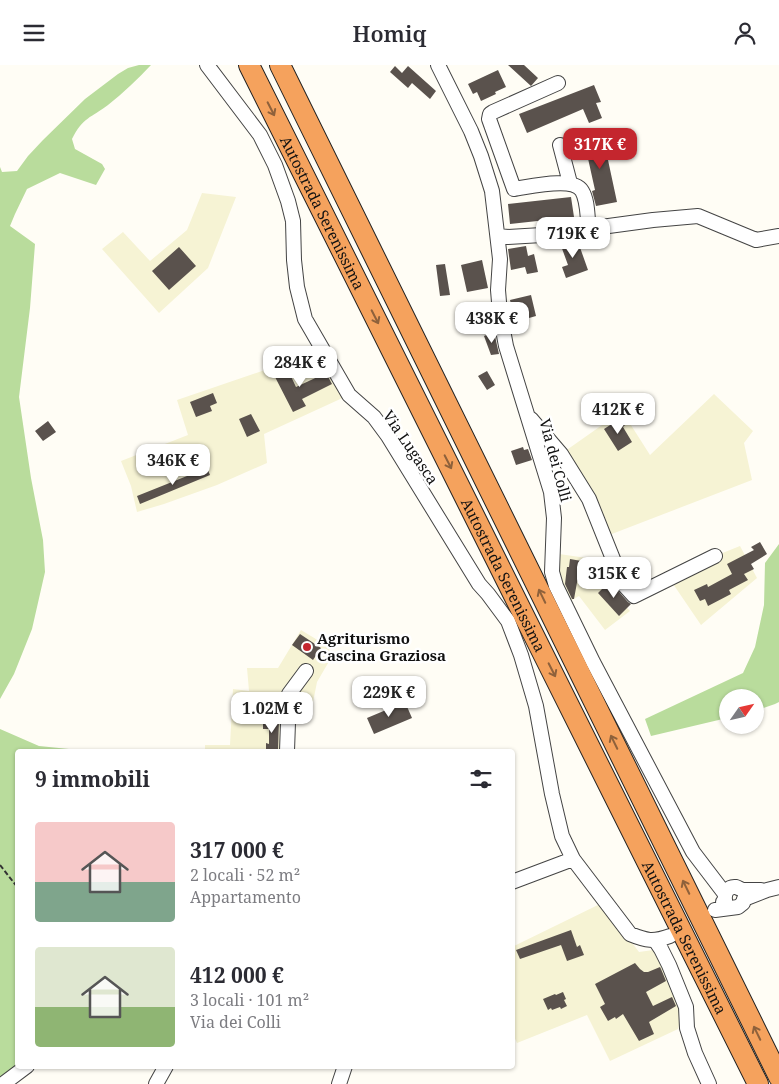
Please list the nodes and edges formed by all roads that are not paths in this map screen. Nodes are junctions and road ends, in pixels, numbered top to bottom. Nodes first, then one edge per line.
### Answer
1 (207, 65) edge
2 (250, 65) edge
3 (280, 65) edge
4 (438, 65) edge
5 (558, 83) dead end
6 (560, 145) dead end
7 (570, 183) junction
8 (514, 189) junction
9 (492, 191) junction
10 (589, 229) junction
11 (498, 236) junction
12 (779, 236) edge
13 (527, 415) junction
14 (715, 556) dead end
15 (306, 671) dead end
16 (286, 749) edge
17 (573, 859) junction
18 (515, 881) edge
19 (773, 888) edge
20 (670, 936) dead end
21 (655, 940) junction
22 (23, 1069) edge
23 (164, 1069) edge
24 (345, 1069) edge
25 (779, 1077) edge
26 (3, 1084) edge
27 (156, 1084) edge
28 (339, 1084) edge
29 (709, 1084) edge
30 (758, 1084) edge

1 - 17 street, Via Lugasca
2 -> 30 highway, Autostrada Serenissima
25 -> 3 highway, Autostrada Serenissima
4 - 9 street, Via dei Colli
5 - 8 street
6 - 7 street
7 - 8 street
7 - 10 street
8 - 9 street
9 - 11 street, Via dei Colli
10 - 11 street
10 - 12 street
11 - 13 street, Via dei Colli
13 - 14 street
13 - 19 street, Via dei Colli
15 - 16 street
17 - 18 street
17 - 21 street, Via Lugasca
20 - 21 street
21 - 29 street
22 - 26 street
23 - 27 street
24 - 28 street

